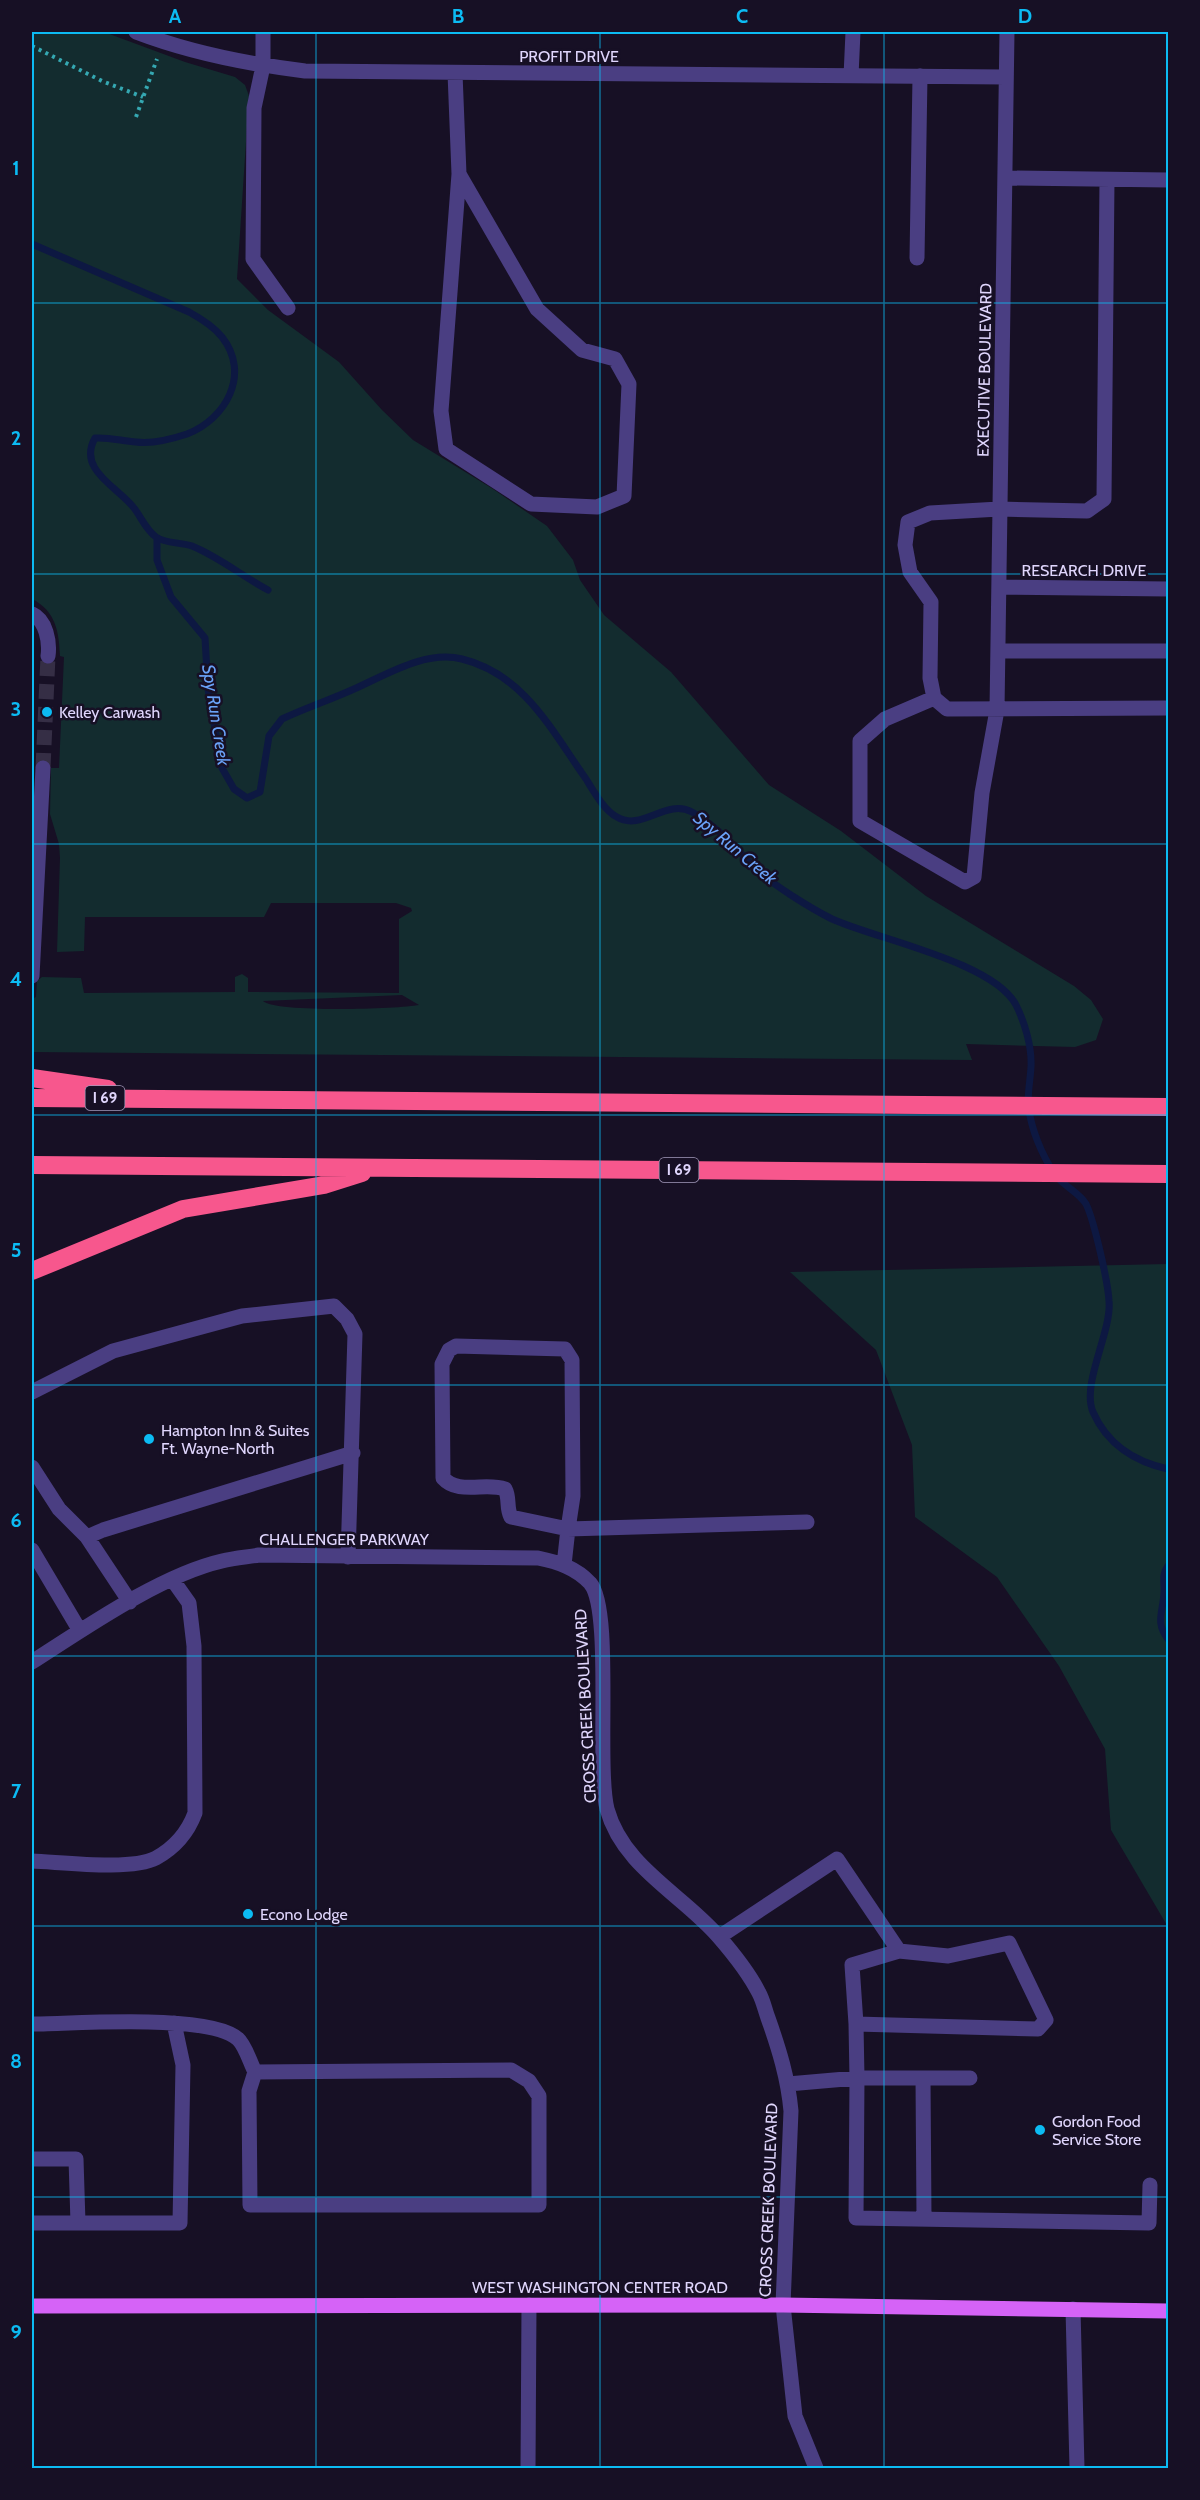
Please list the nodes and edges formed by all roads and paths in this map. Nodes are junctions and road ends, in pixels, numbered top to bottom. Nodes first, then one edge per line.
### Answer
1 (136, 32) edge
2 (264, 32) edge
3 (853, 32) edge
4 (1007, 32) edge
5 (32, 46) edge
6 (159, 52) dead end
7 (263, 66) junction
8 (455, 73) junction
9 (851, 76) junction
10 (920, 76) junction
11 (1006, 77) junction
12 (143, 97) junction
13 (136, 117) dead end
14 (459, 174) junction
15 (1006, 178) junction
16 (1107, 180) junction
17 (1168, 180) edge
18 (917, 258) dead end
19 (288, 308) dead end
20 (999, 509) junction
21 (999, 587) junction
22 (1168, 589) edge
23 (32, 614) edge
24 (998, 651) junction
25 (1168, 651) edge
26 (48, 656) tunnel mouth
27 (934, 698) junction
28 (1168, 708) edge
29 (997, 710) junction
30 (44, 768) tunnel mouth
31 (32, 976) edge
32 (32, 1078) edge
33 (32, 1098) edge
34 (178, 1099) junction
35 (1168, 1107) edge
36 (32, 1165) edge
37 (380, 1168) junction
38 (1164, 1174) edge
39 (32, 1271) edge
40 (32, 1392) edge
41 (353, 1453) junction
42 (32, 1467) edge
43 (807, 1522) dead end
44 (568, 1529) junction
45 (87, 1537) junction
46 (32, 1550) edge
47 (348, 1557) junction
48 (538, 1558) joint
49 (564, 1565) junction
50 (38, 1575) edge
51 (172, 1579) junction
52 (130, 1602) junction
53 (80, 1631) junction
54 (32, 1662) edge
55 (32, 1861) edge
56 (719, 1937) junction
57 (899, 1951) junction
58 (174, 2023) junction
59 (32, 2024) edge
60 (856, 2024) junction
61 (255, 2072) junction
62 (857, 2078) junction
63 (923, 2078) junction
64 (970, 2078) dead end
65 (788, 2084) junction
66 (32, 2159) edge
67 (1150, 2185) dead end
68 (924, 2218) junction
69 (32, 2223) edge
70 (78, 2223) junction
71 (529, 2305) junction
72 (783, 2305) junction
73 (32, 2306) edge
74 (1073, 2309) junction
75 (1168, 2311) edge
76 (528, 2469) edge
77 (816, 2469) edge
78 (1077, 2469) edge

1 - 7 street, PROFIT DRIVE
2 - 7 street
3 - 9 street
4 - 11 street, EXECUTIVE BOULEVARD
5 - 12 path
6 - 12 path
7 - 8 street, PROFIT DRIVE
7 - 19 street
8 - 9 street, PROFIT DRIVE
8 - 14 street
9 - 10 street, PROFIT DRIVE
10 - 11 street, PROFIT DRIVE
10 - 18 street
11 - 15 street, EXECUTIVE BOULEVARD
12 - 13 path
14 - 14 street
15 - 16 street
15 - 20 street, EXECUTIVE BOULEVARD
16 - 17 street
16 - 20 street
20 - 21 street, EXECUTIVE BOULEVARD
20 - 27 street
21 - 22 street, RESEARCH DRIVE
21 - 24 street, EXECUTIVE BOULEVARD
23 - 26 street
24 - 25 street
24 - 29 street, EXECUTIVE BOULEVARD
27 - 29 street
27 - 29 street, EXECUTIVE BOULEVARD
28 - 29 street
30 - 31 street
32 - 34 highway
33 - 34 highway, I 69
34 - 35 highway, I 69
36 - 37 highway, I 69
37 - 38 highway, I 69
37 - 39 highway
40 - 41 street
41 - 45 street
41 - 47 street
42 - 45 street
43 - 44 street
44 - 44 street
44 - 49 street
45 - 52 street
46 - 50 street
47 - 48 street, CHALLENGER PARKWAY
47 - 51 street, CHALLENGER PARKWAY
48 - 49 street, CROSS CREEK BOULEVARD
49 - 56 street, CROSS CREEK BOULEVARD
50 - 53 street
51 - 52 street, CHALLENGER PARKWAY
51 - 55 street
52 - 53 street, CHALLENGER PARKWAY
53 - 54 street, CHALLENGER PARKWAY
56 - 57 street
56 - 65 street, CROSS CREEK BOULEVARD
57 - 60 street
57 - 60 street
58 - 59 street
58 - 61 street
58 - 70 street
60 - 62 street
61 - 61 street
62 - 63 street
62 - 65 street
62 - 68 street
63 - 64 street
63 - 68 street
65 - 72 street, CROSS CREEK BOULEVARD
66 - 70 street
67 - 68 street
69 - 70 street
71 - 72 main road, WEST WASHINGTON CENTER ROAD
71 - 73 main road, WEST WASHINGTON CENTER ROAD
71 - 76 street
72 - 74 main road, WEST WASHINGTON CENTER ROAD
72 - 77 street, CROSS CREEK BOULEVARD
74 - 75 main road, WEST WASHINGTON CENTER ROAD
74 - 78 street

